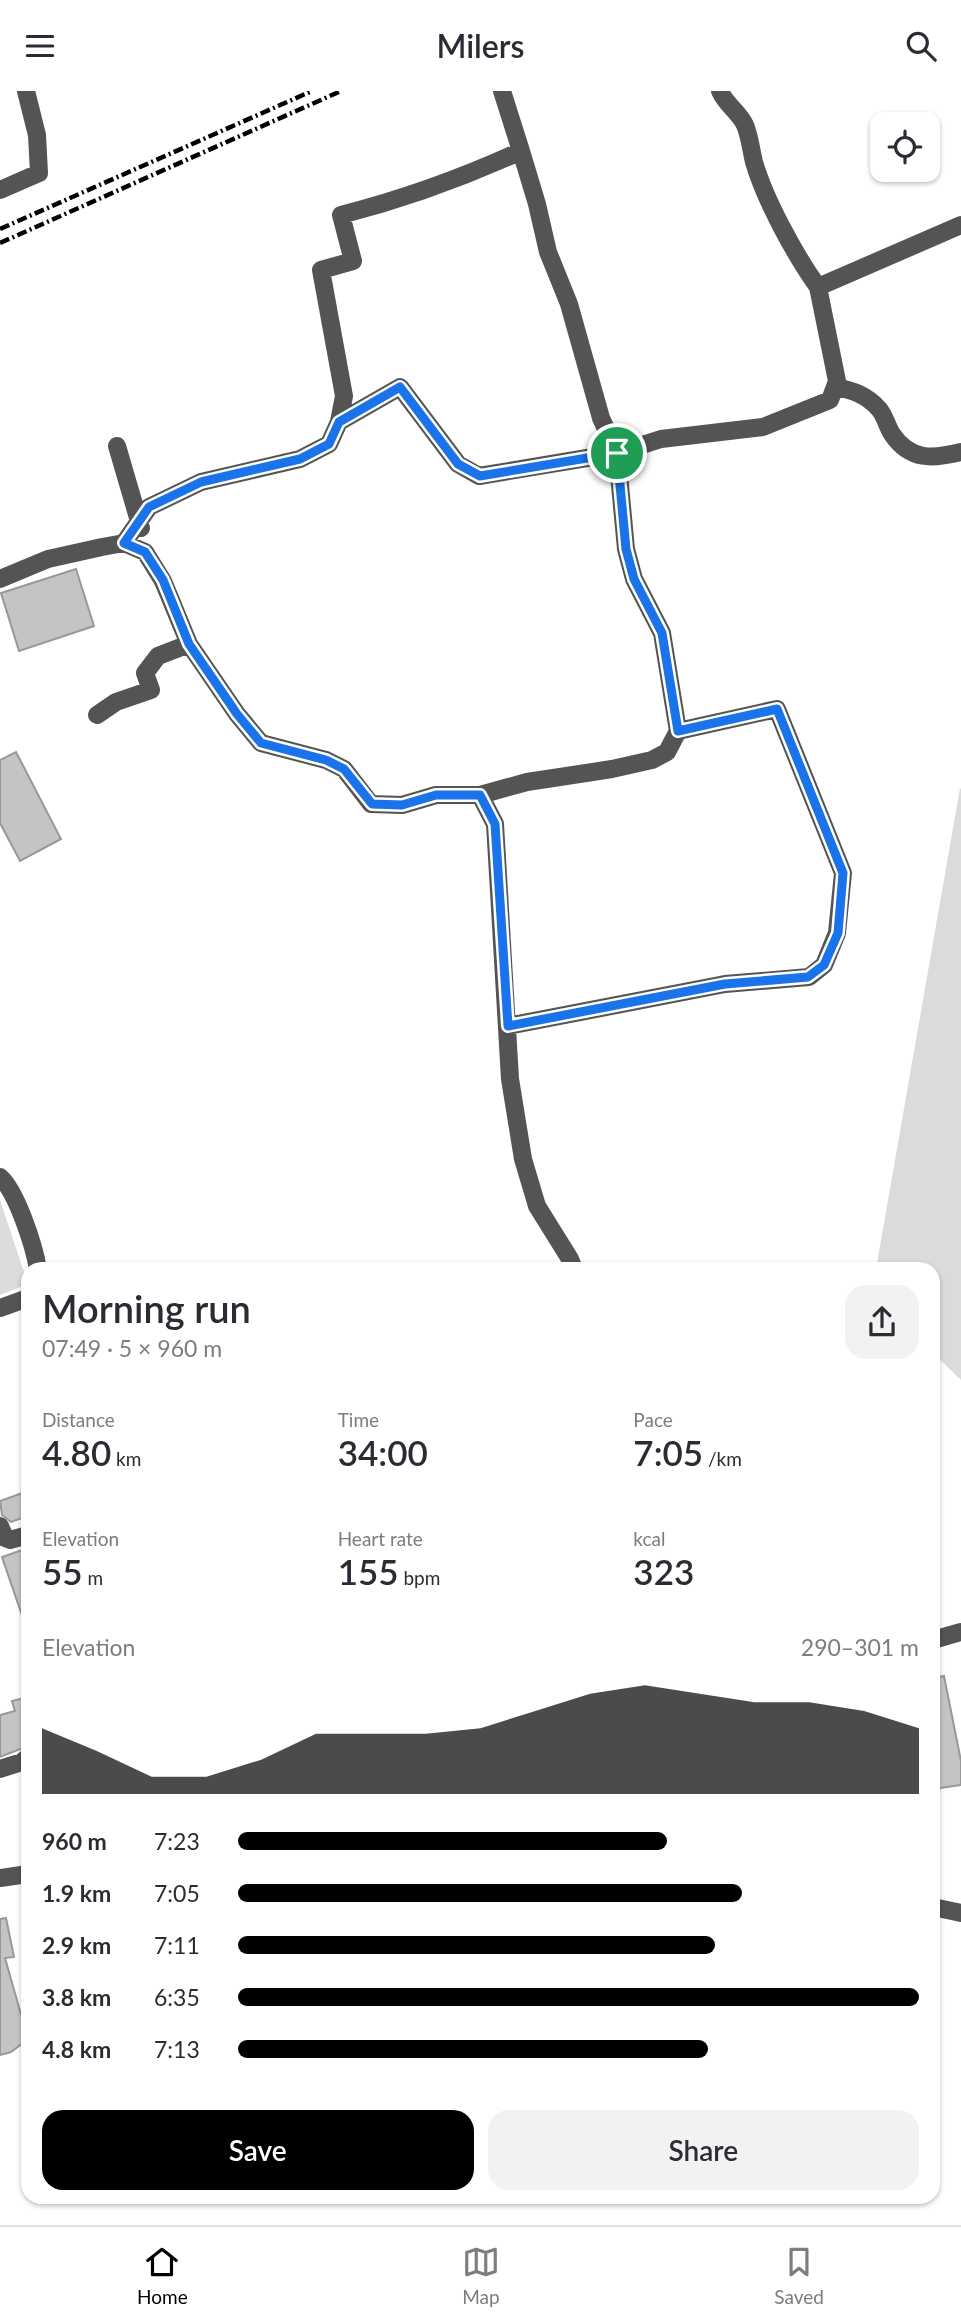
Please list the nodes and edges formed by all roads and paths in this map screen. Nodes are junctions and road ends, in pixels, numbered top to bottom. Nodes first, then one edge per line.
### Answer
1 (26, 91) edge
2 (502, 91) edge
3 (720, 91) edge
4 (521, 151) junction
5 (0, 190) edge
6 (961, 225) edge
7 (818, 287) junction
8 (835, 387) junction
9 (339, 422) junction
10 (117, 446) dead end
11 (961, 452) edge
12 (617, 453) junction
13 (140, 521) junction
14 (124, 543) junction
15 (145, 552) junction
16 (0, 579) edge
17 (189, 644) junction
18 (97, 715) dead end
19 (678, 731) junction
20 (480, 795) junction
21 (508, 1026) junction
22 (0, 1177) edge
23 (36, 1262) edge
24 (571, 1262) edge
25 (21, 1300) edge
26 (0, 1308) edge
27 (2, 1537) edge
28 (21, 1537) edge
29 (961, 1632) edge
30 (940, 1638) edge
31 (21, 1762) edge
32 (0, 1769) edge
33 (21, 1875) edge
34 (0, 1878) edge
35 (940, 1908) edge
36 (961, 1913) edge

1 - 5 street
2 - 4 street
3 - 7 street
4 - 9 street
4 - 12 street
6 - 7 street
7 - 8 street
8 - 11 street
8 - 12 street
9 - 12 street
9 - 13 street
10 - 13 street
12 - 19 street
13 - 14 street
13 - 15 street
14 - 15 street
14 - 16 street
15 - 17 street
17 - 18 street
17 - 20 street
19 - 20 street
19 - 21 street
20 - 21 street
21 - 24 street
22 - 23 street
25 - 26 street
27 - 28 street
29 - 30 street
31 - 32 street
33 - 34 street
35 - 36 street

